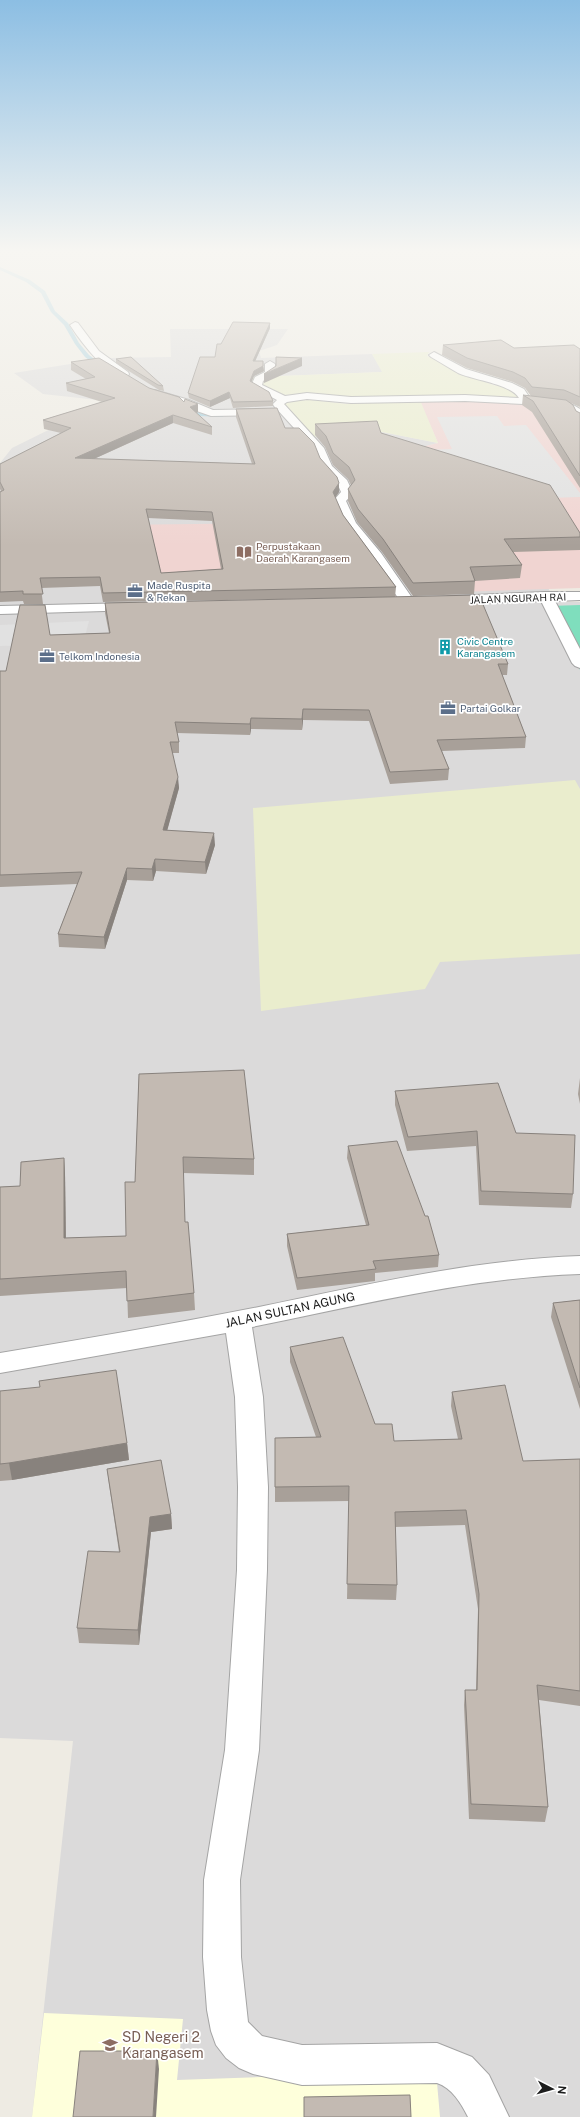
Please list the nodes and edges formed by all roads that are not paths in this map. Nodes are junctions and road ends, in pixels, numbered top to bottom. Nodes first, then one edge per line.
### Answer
1 (91, 349) edge
2 (434, 355) dead end
3 (270, 364) dead end
4 (135, 381) edge
5 (148, 389) edge
6 (284, 399) junction
7 (526, 401) junction
8 (575, 407) edge
9 (283, 412) junction
10 (580, 419) edge
11 (545, 596) junction
12 (580, 596) edge
13 (438, 601) edge
14 (392, 602) edge
15 (408, 602) junction
16 (423, 602) edge
17 (146, 606) edge
18 (0, 610) edge
19 (580, 663) edge
20 (580, 1265) edge
21 (238, 1321) junction
22 (0, 1363) edge
23 (489, 2117) edge

1 - 4 street
2 - 7 street
3 - 6 street
5 - 9 street
6 - 7 street
6 - 9 street
7 - 8 street
8 - 10 street
9 - 15 street
11 - 12 street, JALAN NGURAH RAI
11 - 13 street, JALAN NGURAH RAI
11 - 19 street
14 - 15 street
15 - 16 street
17 - 18 street
20 - 21 street, JALAN SULTAN AGUNG
21 - 22 street, JALAN SULTAN AGUNG
21 - 23 street

